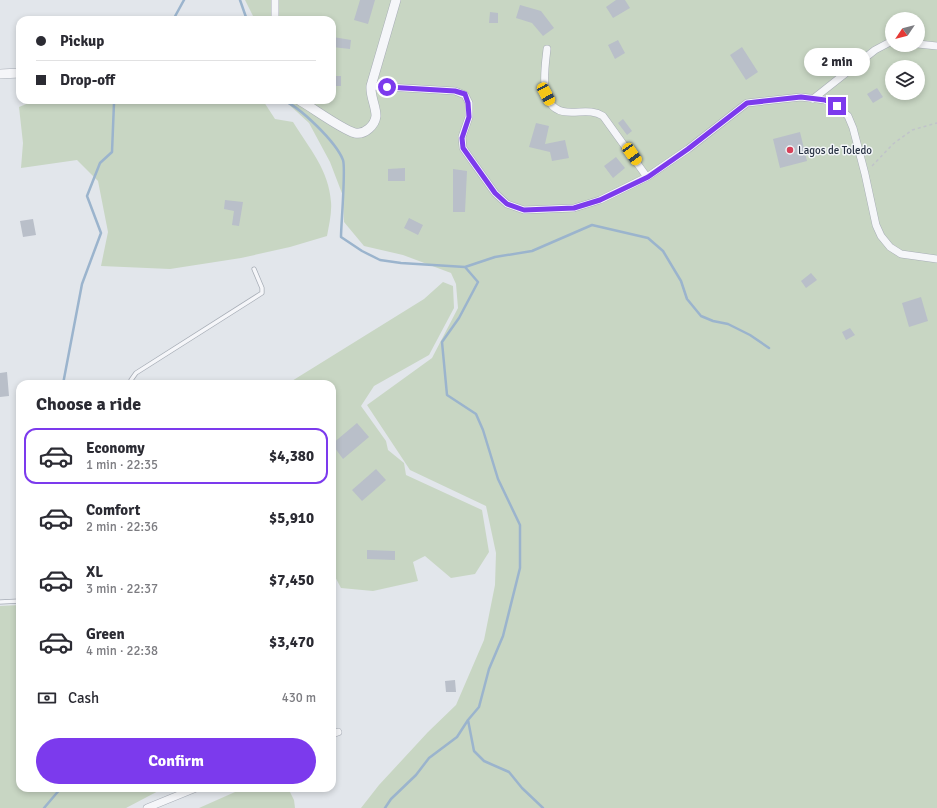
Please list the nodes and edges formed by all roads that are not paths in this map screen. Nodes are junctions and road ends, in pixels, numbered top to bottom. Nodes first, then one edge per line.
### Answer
1 (275, 0) edge
2 (396, 0) edge
3 (275, 16) edge
4 (885, 45) edge
5 (925, 45) edge
6 (937, 46) edge
7 (547, 49) dead end
8 (16, 73) edge
9 (0, 74) edge
10 (371, 86) junction
11 (813, 99) junction
12 (305, 104) edge
13 (648, 177) junction
14 (937, 259) edge
15 (254, 269) dead end
16 (131, 380) edge
17 (16, 601) edge
18 (0, 602) edge
19 (186, 792) edge
20 (147, 808) edge
21 (155, 808) edge

1 - 3 street
2 - 10 street
4 - 11 street
5 - 6 street
7 - 13 street
8 - 9 street
10 - 12 street
10 - 13 street
11 - 13 street
11 - 14 street
15 - 16 lane
17 - 18 lane
19 - 20 street
20 - 21 lane

